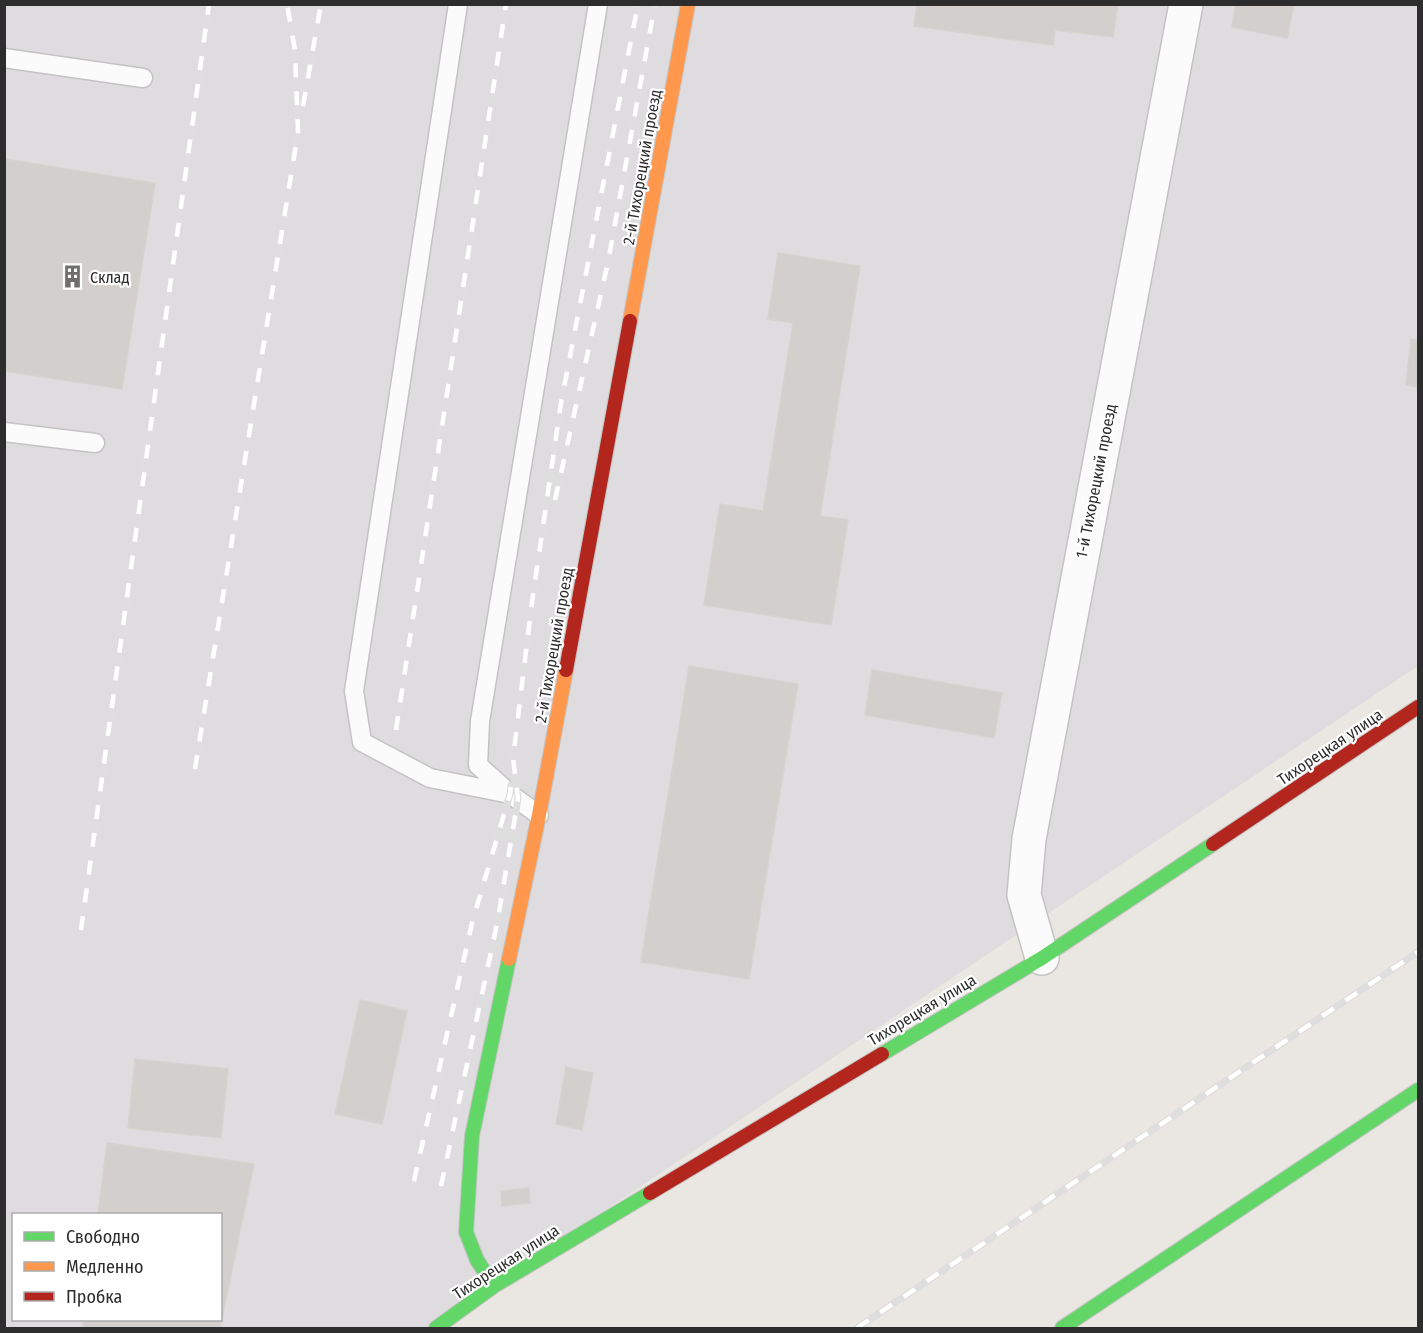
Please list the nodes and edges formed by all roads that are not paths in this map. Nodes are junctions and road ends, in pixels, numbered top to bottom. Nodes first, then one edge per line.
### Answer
1 (458, 4) edge
2 (598, 4) edge
3 (688, 4) edge
4 (1186, 4) edge
5 (4, 58) edge
6 (143, 78) dead end
7 (4, 432) edge
8 (95, 443) dead end
9 (1419, 707) edge
10 (510, 794) junction
11 (539, 815) junction
12 (1042, 957) junction
13 (1419, 1090) edge
14 (494, 1286) junction
15 (436, 1329) edge
16 (1062, 1329) edge

1 - 10 lane
2 - 10 lane
3 - 11 street, 2-й Тихорецкий проезд
4 - 12 street, 1-й Тихорецкий проезд
5 - 6 lane
7 - 8 lane
9 - 12 street, Тихорецкая улица
10 - 11 lane
11 - 14 street, 2-й Тихорецкий проезд
12 - 14 street, Тихорецкая улица
13 - 16 street
14 - 15 street, Тихорецкая улица

